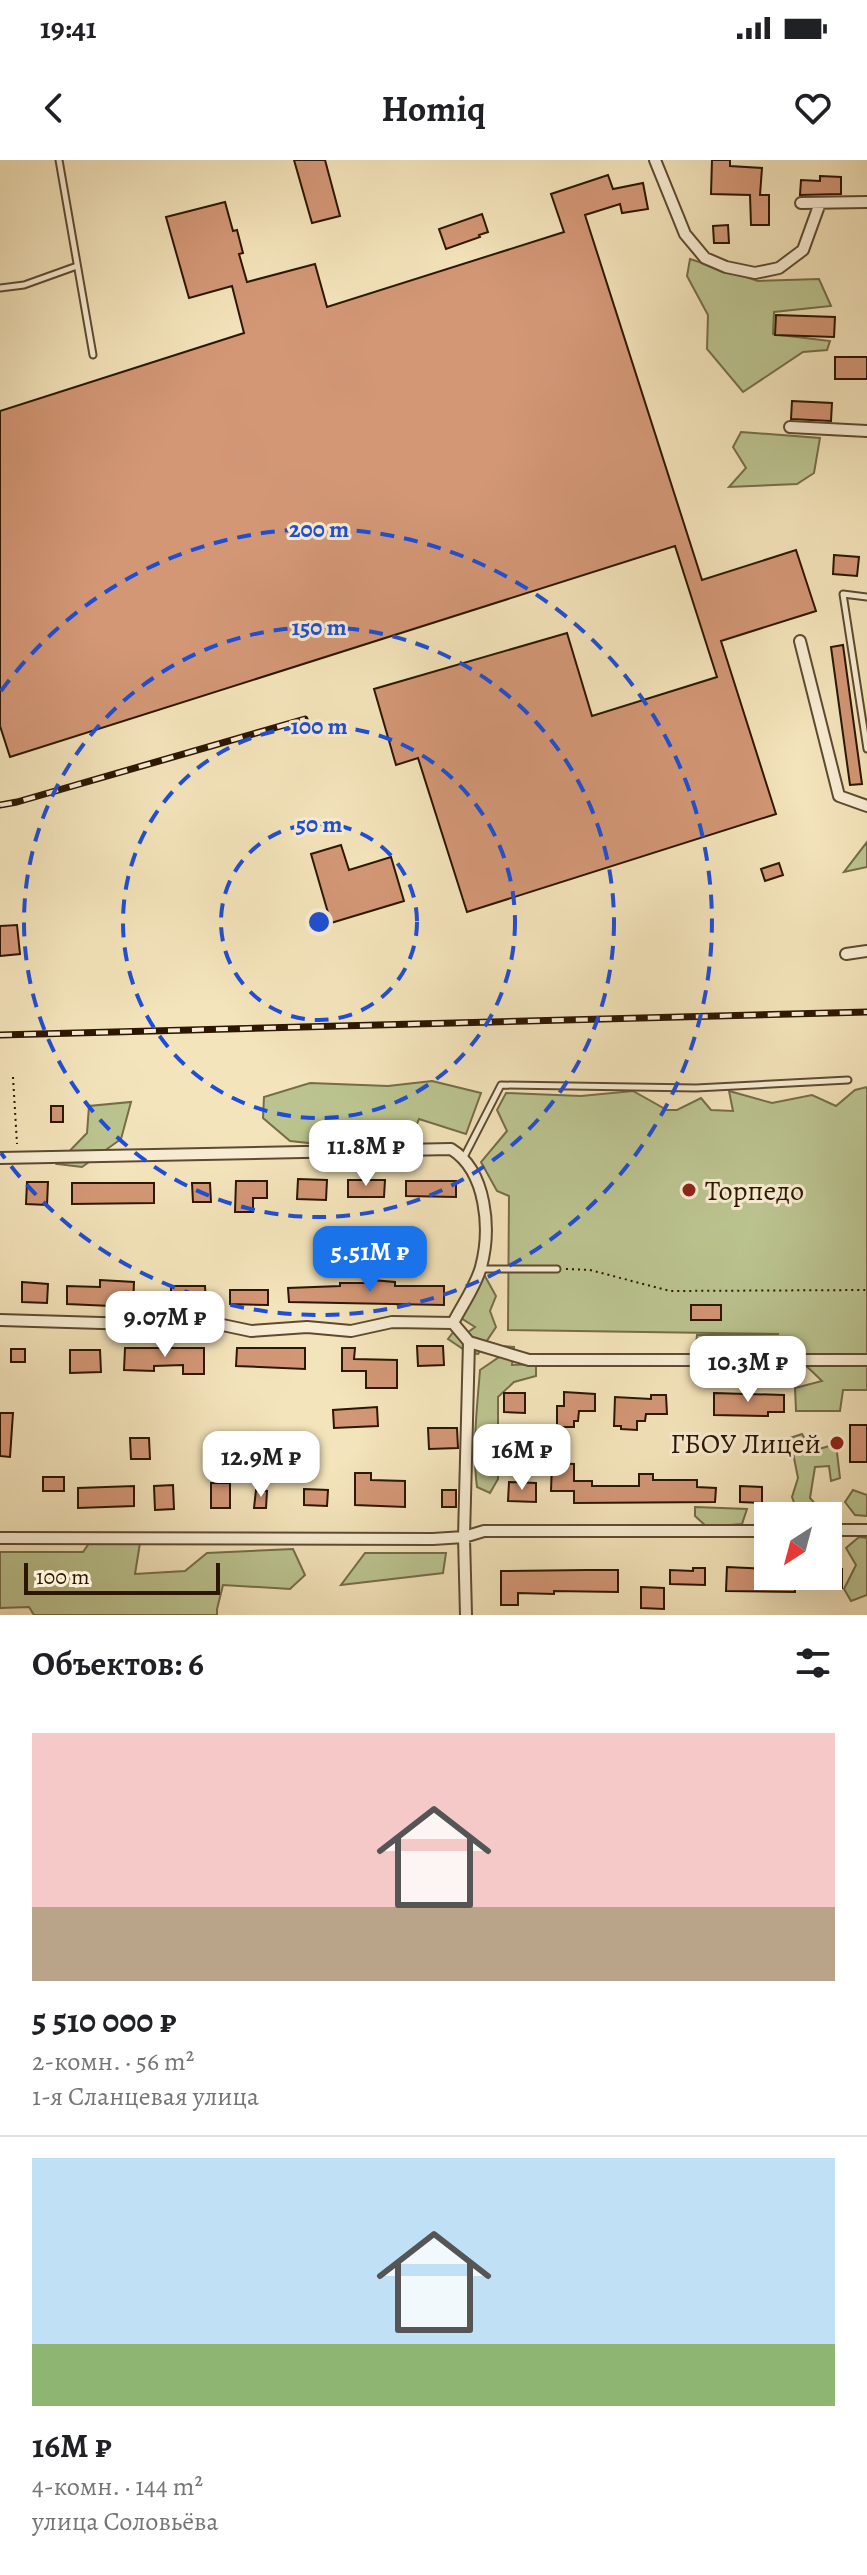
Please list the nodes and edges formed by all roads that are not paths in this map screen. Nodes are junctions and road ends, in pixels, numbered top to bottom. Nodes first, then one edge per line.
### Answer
1 (59, 160) edge
2 (655, 160) edge
3 (867, 202) edge
4 (801, 203) dead end
5 (820, 203) junction
6 (77, 266) junction
7 (0, 288) edge
8 (93, 355) dead end
9 (790, 427) dead end
10 (867, 431) edge
11 (867, 597) edge
12 (800, 641) dead end
13 (867, 749) edge
14 (867, 806) edge
15 (867, 951) edge
16 (846, 954) dead end
17 (848, 1080) dead end
18 (464, 1157) junction
19 (0, 1158) edge
20 (481, 1269) junction
21 (557, 1269) road end
22 (0, 1320) edge
23 (453, 1323) junction
24 (469, 1342) junction
25 (867, 1360) edge
26 (842, 1530) edge
27 (867, 1530) edge
28 (754, 1531) edge
29 (464, 1537) junction
30 (0, 1538) edge
31 (466, 1615) edge

1 - 6 lane
2 - 5 street
3 - 5 street
4 - 5 street
6 - 7 lane
6 - 8 lane
9 - 10 street
11 - 13 lane
12 - 14 street
15 - 16 street
17 - 18 lane
18 - 19 street
18 - 20 street
20 - 21 lane
20 - 23 street
22 - 23 street
23 - 24 street
24 - 25 street
24 - 29 street
26 - 27 street
28 - 29 street
29 - 30 street
29 - 31 street

